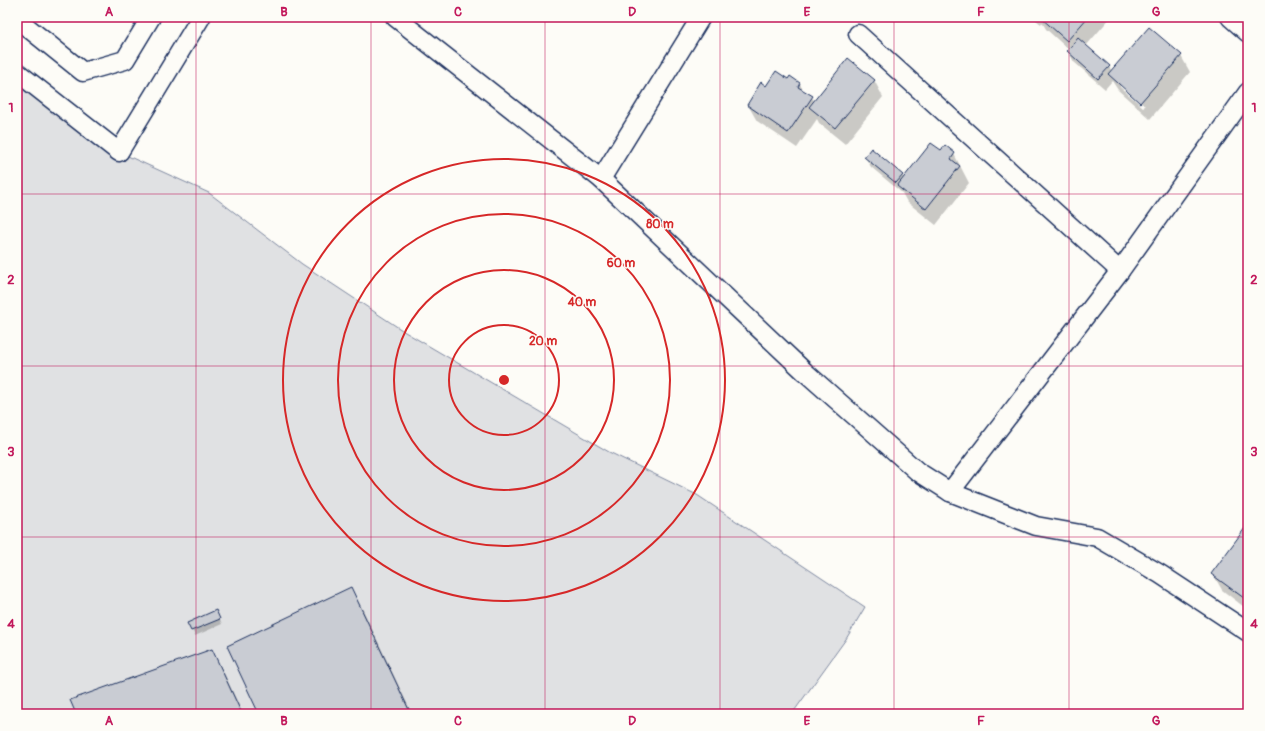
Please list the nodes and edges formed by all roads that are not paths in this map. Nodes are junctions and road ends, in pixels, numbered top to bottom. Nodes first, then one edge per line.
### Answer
1 (151, 17) edge
2 (201, 17) edge
3 (395, 17) edge
4 (701, 17) edge
5 (1230, 17) edge
6 (17, 19) edge
7 (1248, 33) edge
8 (858, 34) dead end
9 (17, 72) edge
10 (1247, 97) edge
11 (601, 179) junction
12 (1120, 271) junction
13 (950, 492) junction
14 (1248, 632) edge

1 - 6 street
2 - 9 street
3 - 11 street
4 - 11 street
5 - 7 street
8 - 12 street
10 - 12 street
11 - 13 street
12 - 13 street
13 - 14 street

